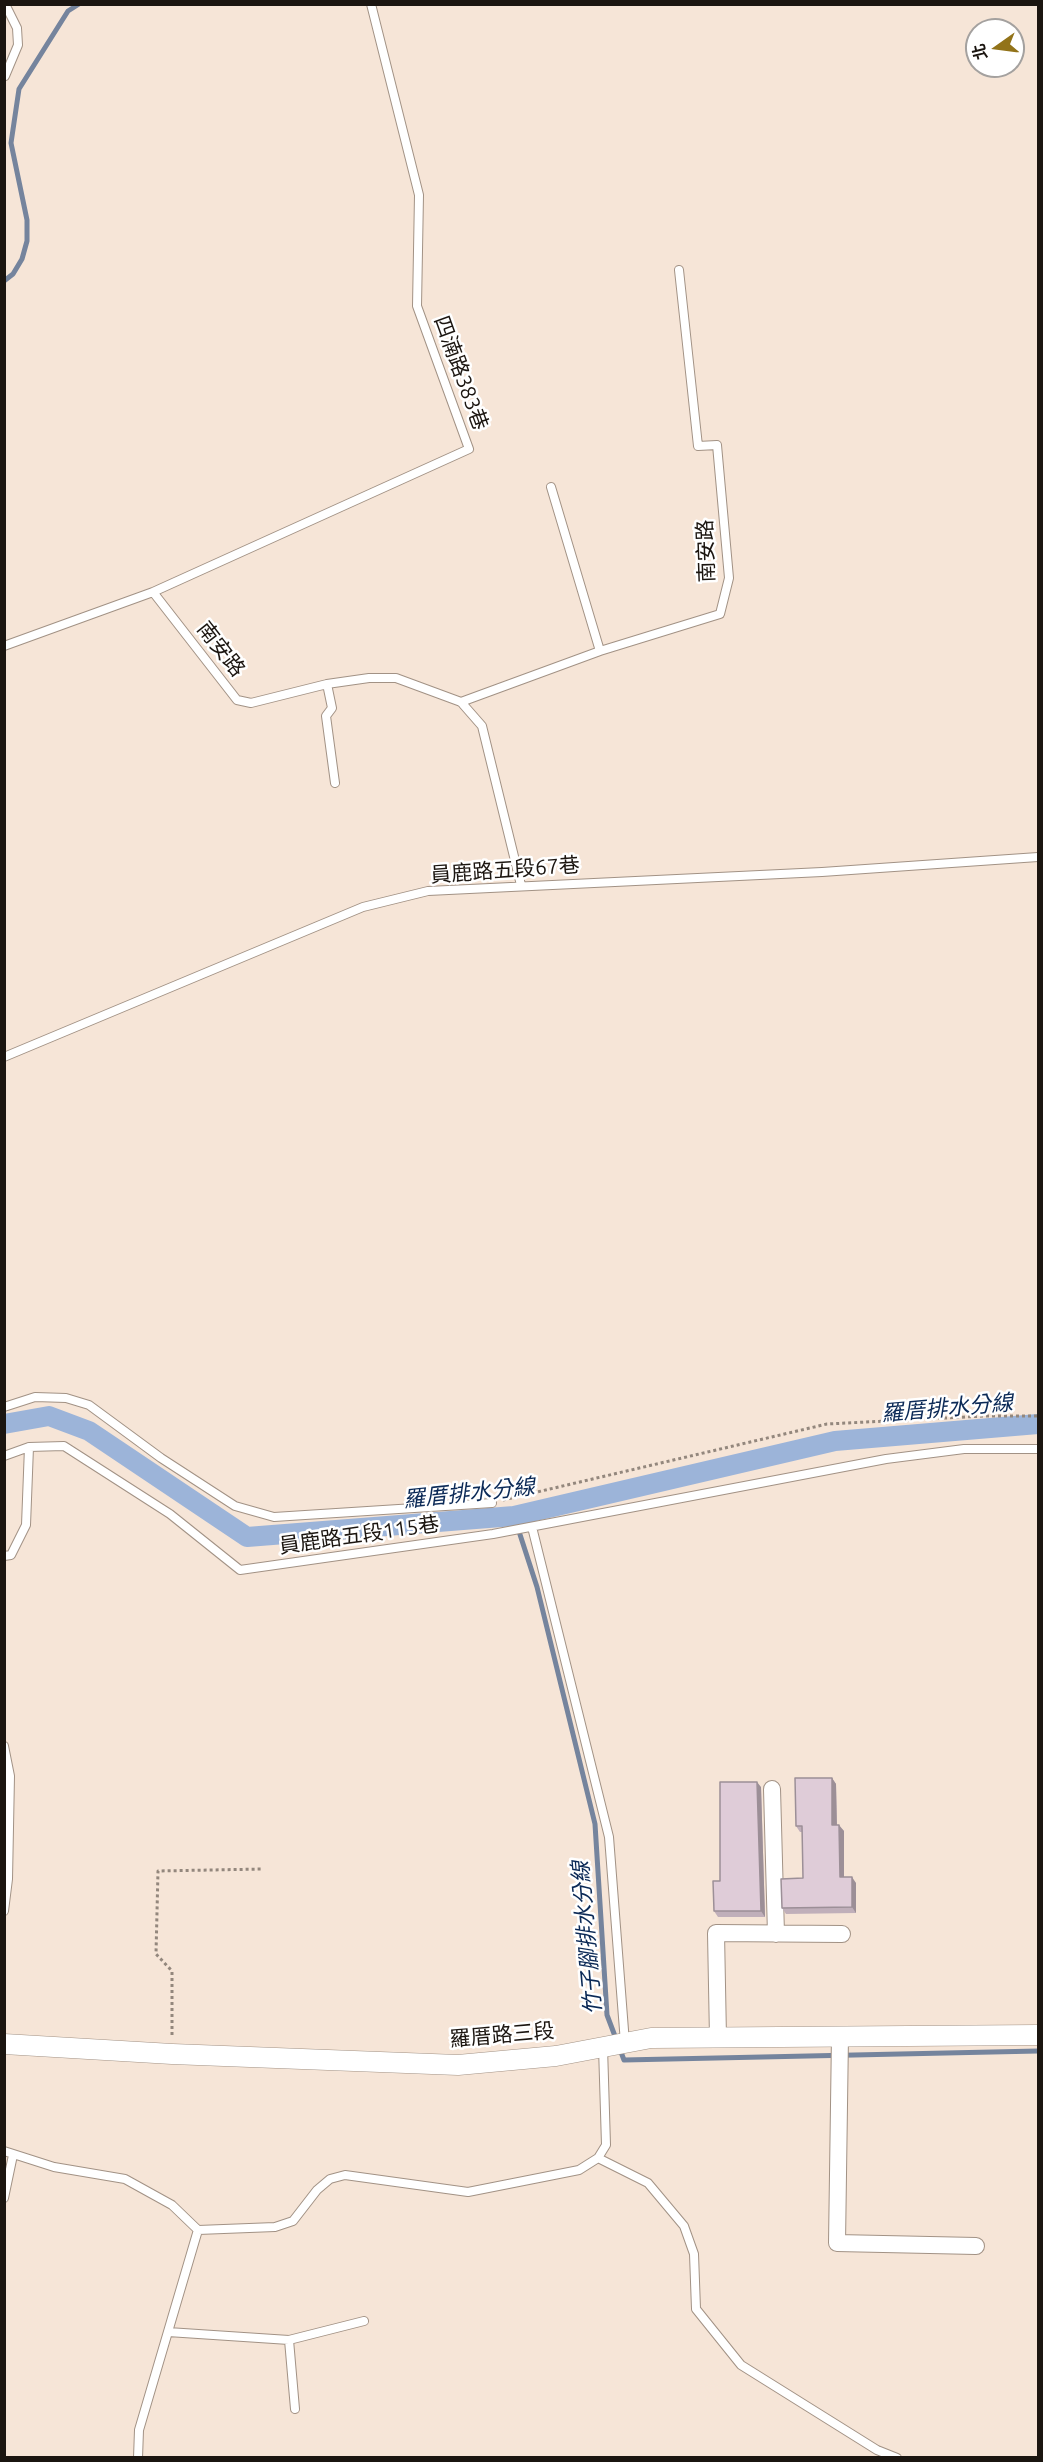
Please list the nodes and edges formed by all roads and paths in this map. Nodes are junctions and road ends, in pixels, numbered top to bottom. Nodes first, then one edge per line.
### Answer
1 (5, 4) edge
2 (371, 4) edge
3 (5, 76) edge
4 (679, 270) dead end
5 (551, 487) dead end
6 (153, 592) junction
7 (4, 646) edge
8 (600, 651) junction
9 (327, 684) junction
10 (461, 702) junction
11 (335, 783) dead end
12 (1038, 857) edge
13 (521, 885) junction
14 (4, 1057) edge
15 (4, 1407) edge
16 (1038, 1416) edge
17 (29, 1447) junction
18 (1038, 1449) edge
19 (4, 1456) edge
20 (492, 1503) joint
21 (532, 1527) junction
22 (4, 1556) edge
23 (4, 1746) edge
24 (772, 1789) dead end
25 (263, 1869) dead end
26 (4, 1911) edge
27 (776, 1934) junction
28 (842, 1934) dead end
29 (1038, 2035) edge
30 (840, 2036) junction
31 (718, 2038) junction
32 (4, 2044) edge
33 (615, 2045) junction
34 (172, 2054) junction
35 (9, 2152) edge
36 (598, 2157) junction
37 (4, 2198) edge
38 (198, 2230) junction
39 (976, 2246) dead end
40 (364, 2321) dead end
41 (168, 2332) junction
42 (289, 2340) junction
43 (295, 2409) dead end
44 (138, 2457) edge
45 (897, 2457) edge

1 - 3 lane
2 - 6 lane, 四湳路383巷
4 - 8 lane, 南安路
5 - 8 lane
6 - 7 lane
6 - 9 lane, 南安路
8 - 10 lane, 南安路
9 - 10 lane, 南安路
9 - 11 lane
10 - 13 lane, 南安路
12 - 13 lane, 員鹿路五段67巷
13 - 14 lane, 員鹿路五段67巷
15 - 20 lane, 員鹿路五段115巷
16 - 20 path
17 - 19 lane, 員鹿路五段115巷
17 - 21 lane, 員鹿路五段115巷
17 - 22 lane
18 - 21 lane, 員鹿路五段115巷
21 - 33 lane
23 - 26 lane
24 - 27 street
25 - 34 path
27 - 28 street
27 - 31 street
29 - 30 street, 羅厝路三段
30 - 31 street, 羅厝路三段
30 - 39 street
31 - 33 street, 羅厝路三段
32 - 34 street, 羅厝路三段
33 - 34 street, 羅厝路三段
33 - 36 lane
35 - 37 lane
35 - 38 lane
36 - 38 lane
36 - 45 lane
38 - 41 lane
40 - 42 lane
41 - 42 lane
41 - 44 lane
42 - 43 lane

